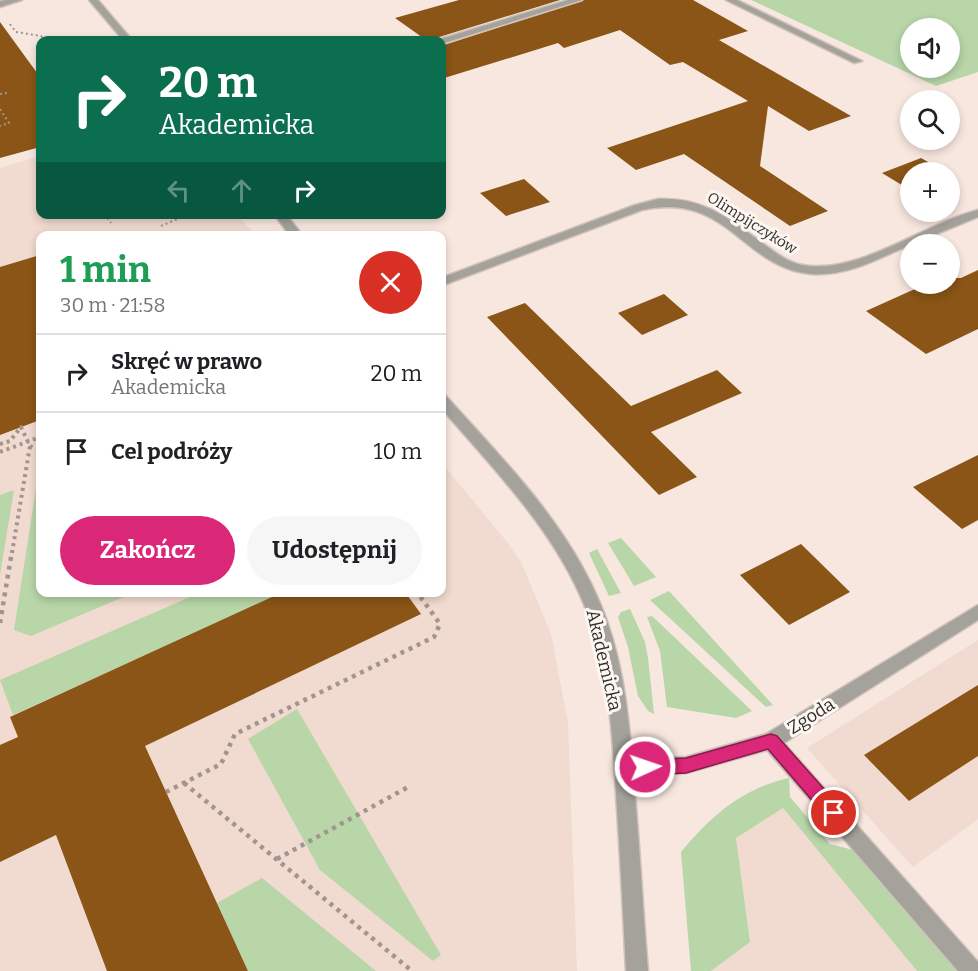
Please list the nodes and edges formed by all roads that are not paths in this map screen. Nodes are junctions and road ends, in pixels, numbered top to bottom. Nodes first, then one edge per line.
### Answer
1 (18, 0) edge
2 (93, 0) edge
3 (578, 0) edge
4 (730, 0) edge
5 (0, 4) edge
6 (124, 36) edge
7 (446, 40) edge
8 (856, 61) dead end
9 (978, 213) edge
10 (283, 219) edge
11 (293, 231) edge
12 (446, 280) edge
13 (446, 405) edge
14 (978, 612) edge
15 (771, 741) junction
16 (624, 768) junction
17 (637, 971) edge
18 (972, 971) edge

1 - 5 street
2 - 6 street
3 - 7 street
4 - 8 street
9 - 12 street, Olimpijczyków
10 - 11 street
13 - 16 street, Akademicka
14 - 15 street, Zgoda
15 - 16 street, Zgoda
15 - 18 street
16 - 17 street, Akademicka

